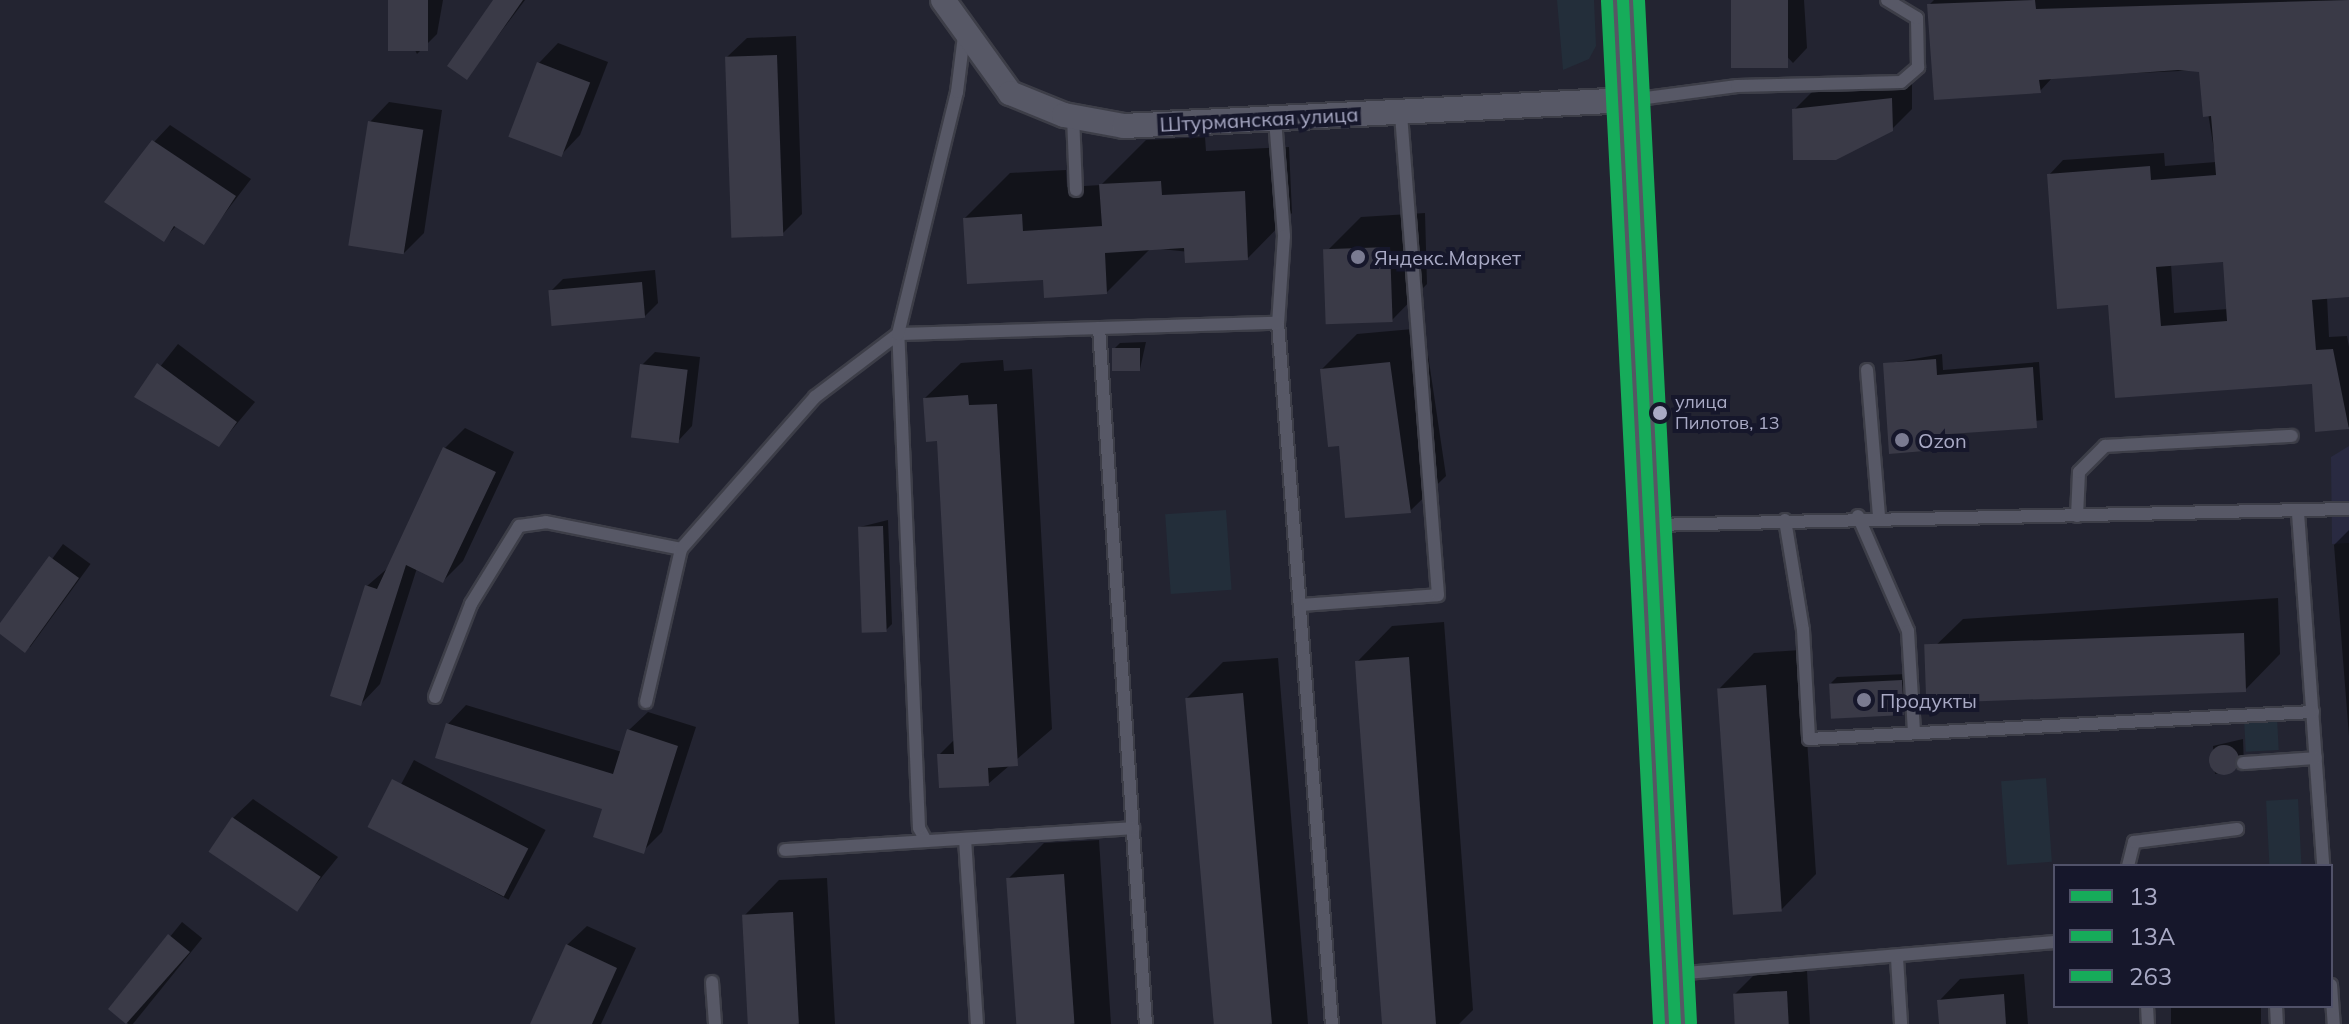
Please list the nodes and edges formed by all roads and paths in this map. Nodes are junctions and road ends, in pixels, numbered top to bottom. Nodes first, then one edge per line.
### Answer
1 (943, 0) edge
2 (1623, 0) edge
3 (1887, 0) edge
4 (964, 36) junction
5 (1628, 100) junction
6 (1401, 113) junction
7 (1073, 116) junction
8 (1275, 119) junction
9 (1076, 190) dead end
10 (1278, 323) junction
11 (1099, 328) junction
12 (898, 334) junction
13 (1867, 370) dead end
14 (2292, 436) dead end
15 (2349, 509) edge
16 (2298, 513) junction
17 (1858, 516) junction
18 (1879, 516) junction
19 (2077, 516) junction
20 (1785, 520) junction
21 (1650, 525) junction
22 (681, 549) junction
23 (1300, 605) junction
24 (435, 697) dead end
25 (646, 702) dead end
26 (2313, 712) junction
27 (1914, 733) junction
28 (2316, 758) junction
29 (2243, 763) dead end
30 (1133, 828) junction
31 (2237, 829) dead end
32 (965, 839) junction
33 (926, 841) junction
34 (785, 850) dead end
35 (2128, 864) edge
36 (2323, 864) edge
37 (2053, 942) edge
38 (1897, 958) junction
39 (1671, 975) junction
40 (712, 982) dead end
41 (715, 1024) edge
42 (977, 1024) edge
43 (1146, 1024) edge
44 (1332, 1024) edge
45 (1675, 1024) edge
46 (1901, 1024) edge

1 - 4 street, Штурманская улица
2 - 5 street
3 - 5 lane
4 - 7 street, Штурманская улица
4 - 12 lane
5 - 6 street, Штурманская улица
5 - 21 street
6 - 8 street, Штурманская улица
6 - 23 lane
7 - 8 street, Штурманская улица
7 - 9 lane
8 - 10 lane
10 - 11 lane
10 - 23 lane
11 - 12 lane
11 - 30 lane
12 - 22 lane
12 - 33 lane
13 - 18 lane
14 - 19 lane
15 - 16 lane
16 - 19 lane
16 - 26 lane
17 - 18 lane
17 - 20 lane
17 - 27 lane
18 - 19 lane
20 - 21 lane
20 - 27 lane
21 - 39 street
22 - 24 lane
22 - 25 lane
23 - 44 lane
26 - 27 lane
26 - 28 lane
28 - 29 lane
28 - 36 lane
30 - 32 lane
30 - 43 lane
31 - 35 lane
32 - 33 lane
32 - 42 lane
33 - 34 lane
37 - 38 lane
38 - 39 lane
38 - 46 lane
39 - 45 street
40 - 41 lane

